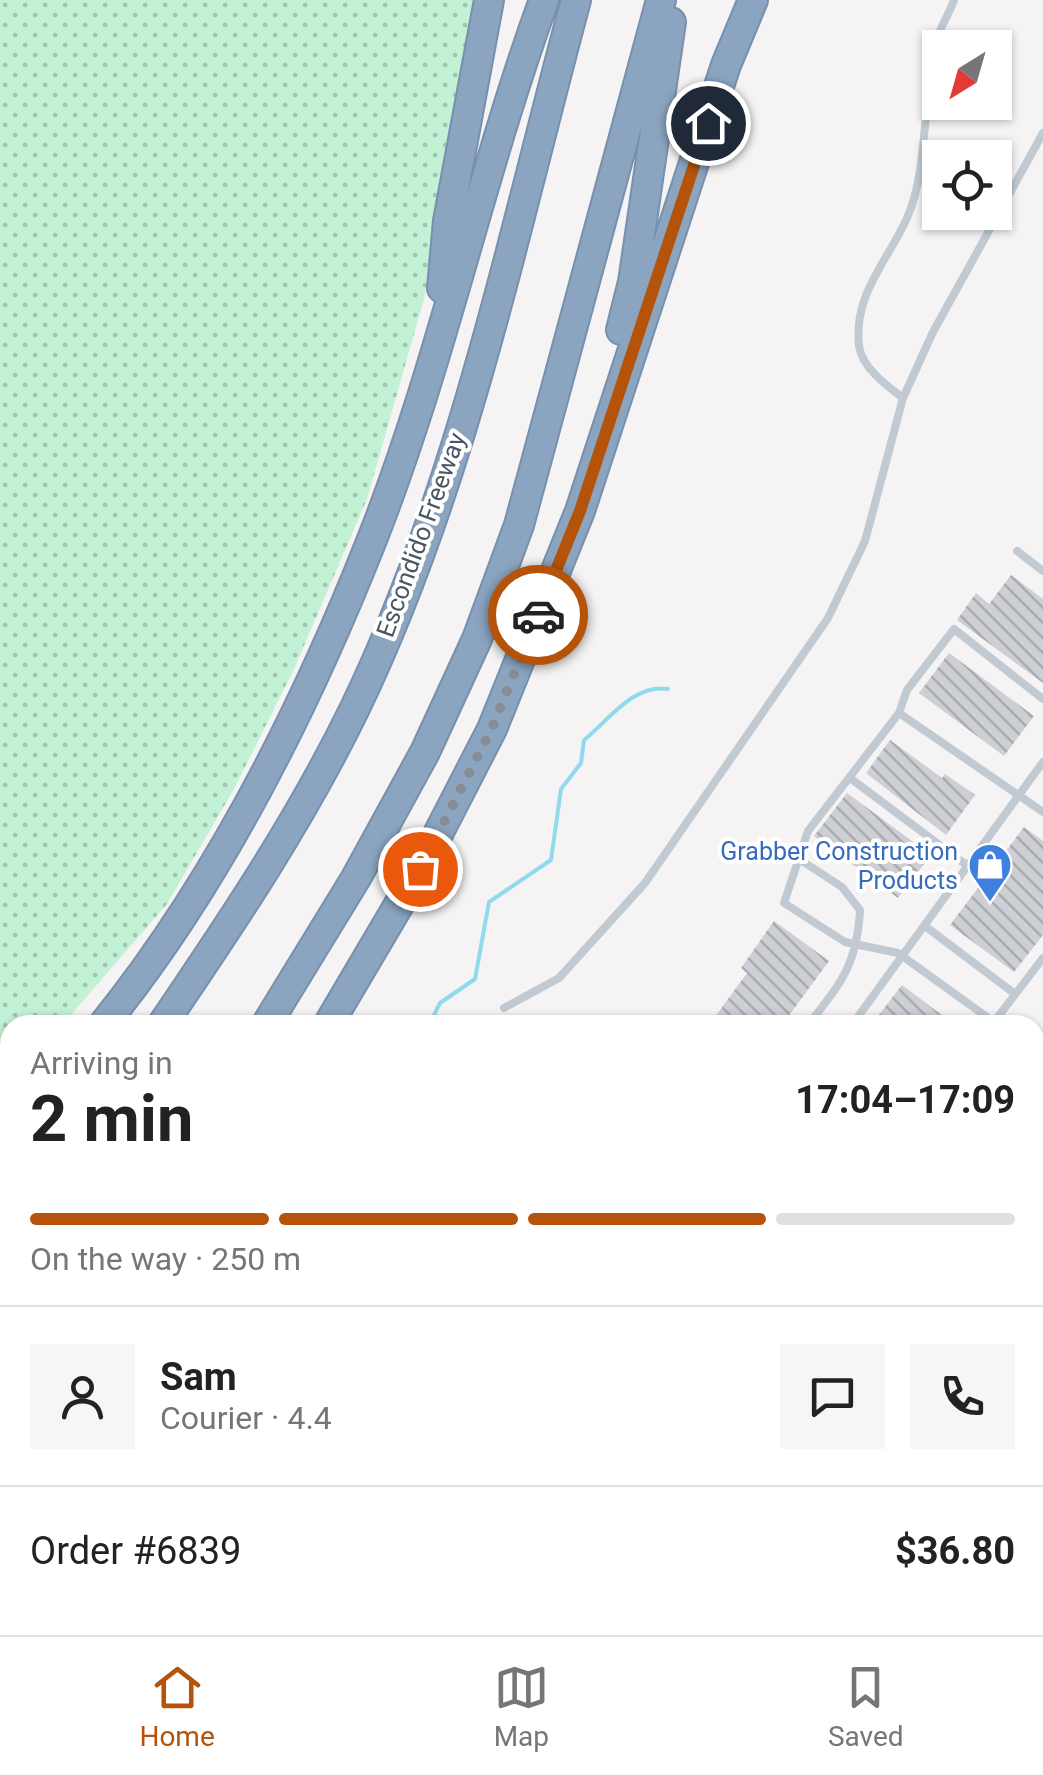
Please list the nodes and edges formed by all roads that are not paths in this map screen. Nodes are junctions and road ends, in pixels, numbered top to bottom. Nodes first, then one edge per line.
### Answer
1 (489, 0) edge
2 (544, 0) edge
3 (576, 0) edge
4 (661, 0) edge
5 (674, 0) edge
6 (752, 0) edge
7 (954, 0) edge
8 (1043, 133) edge
9 (436, 349) junction
10 (904, 398) junction
11 (1017, 551) dead end
12 (557, 568) junction
13 (1043, 571) edge
14 (1043, 699) edge
15 (900, 713) junction
16 (1043, 762) edge
17 (850, 778) junction
18 (1019, 794) junction
19 (1043, 812) edge
20 (799, 859) junction
21 (969, 868) junction
22 (186, 904) junction
23 (925, 926) junction
24 (858, 945) junction
25 (902, 956) junction
26 (1043, 958) edge
27 (1015, 994) junction
28 (504, 1008) dead end
29 (90, 1015) edge
30 (109, 1015) edge
31 (169, 1015) edge
32 (272, 1015) edge
33 (334, 1015) edge
34 (816, 1015) edge
35 (859, 1015) edge
36 (984, 1015) edge
37 (1002, 1015) edge

1 - 9 highway
2 - 9 highway
3 - 31 highway, Escondido Freeway
4 - 32 highway
5 - 12 highway
6 - 12 highway
7 - 10 lane
8 - 10 lane
9 - 22 highway
10 - 28 lane
11 - 13 lane
12 - 33 highway
14 - 15 lane
15 - 17 lane
15 - 18 lane
16 - 18 lane
17 - 20 lane
17 - 21 lane
18 - 19 lane
18 - 21 lane
20 - 24 lane
20 - 24 lane
21 - 23 lane
22 - 29 highway
22 - 30 highway
23 - 25 lane
23 - 27 lane
24 - 25 lane
24 - 34 lane
25 - 35 lane
25 - 36 lane
26 - 27 lane
27 - 37 lane

